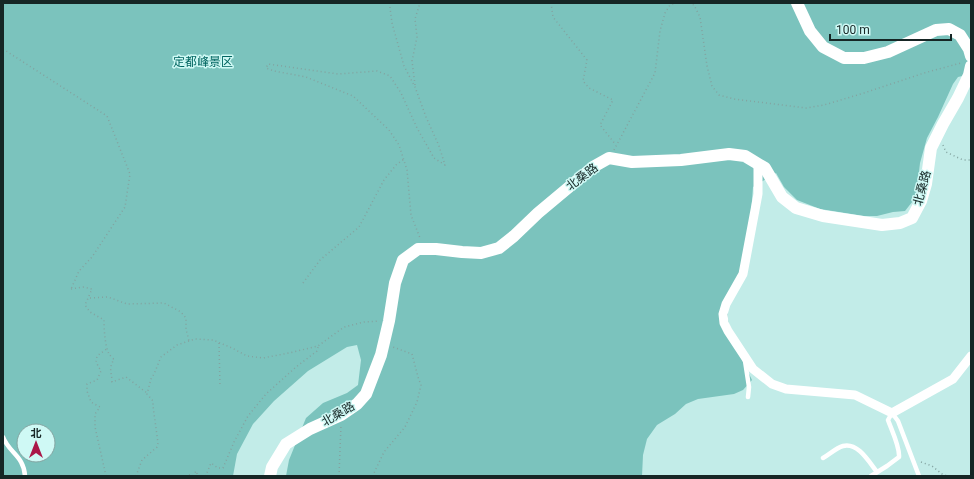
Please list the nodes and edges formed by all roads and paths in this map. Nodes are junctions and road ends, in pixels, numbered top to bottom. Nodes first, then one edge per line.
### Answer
1 (390, 3) edge
2 (420, 3) edge
3 (551, 3) edge
4 (676, 3) edge
5 (689, 3) edge
6 (797, 3) edge
7 (670, 4) edge
8 (3, 49) edge
9 (969, 62) edge
10 (415, 87) junction
11 (937, 135) junction
12 (616, 145) junction
13 (609, 158) junction
14 (404, 159) junction
15 (971, 160) edge
16 (758, 164) junction
17 (418, 249) junction
18 (303, 283) dead end
19 (89, 298) junction
20 (389, 321) junction
21 (189, 341) junction
22 (219, 343) junction
23 (384, 343) junction
24 (318, 346) junction
25 (108, 348) junction
26 (744, 356) junction
27 (971, 356) edge
28 (220, 387) dead end
29 (148, 394) junction
30 (748, 397) dead end
31 (892, 413) junction
32 (341, 415) junction
33 (3, 437) edge
34 (823, 458) dead end
35 (913, 460) junction
36 (877, 472) junction
37 (25, 476) edge
38 (106, 476) edge
39 (136, 476) edge
40 (187, 476) edge
41 (192, 476) edge
42 (198, 476) edge
43 (205, 476) edge
44 (270, 476) edge
45 (339, 476) edge
46 (376, 476) edge
47 (870, 476) edge
48 (919, 476) edge
49 (947, 476) edge

1 - 10 path
2 - 10 path
3 - 12 path
4 - 7 path
5 - 9 path
6 - 9 street
7 - 12 path
8 - 19 path
9 - 11 street, 北桑路
10 - 14 path
11 - 15 path
11 - 16 street, 北桑路
12 - 13 path
13 - 16 street, 北桑路
13 - 17 street, 北桑路
14 - 17 path
14 - 18 path
16 - 26 street
17 - 20 street, 北桑路
19 - 21 path
19 - 25 path
20 - 23 street, 北桑路
20 - 24 path
21 - 22 path
21 - 29 path
22 - 24 path
22 - 28 path
23 - 32 street, 北桑路
23 - 46 path
24 - 43 path
25 - 29 path
25 - 38 path
26 - 30 lane
26 - 31 street
27 - 31 street
29 - 39 path
31 - 35 lane
31 - 36 lane
32 - 44 street, 北桑路
32 - 45 path
33 - 37 lane
34 - 36 lane
35 - 48 lane
35 - 49 path
36 - 47 lane
40 - 41 path
41 - 42 path

